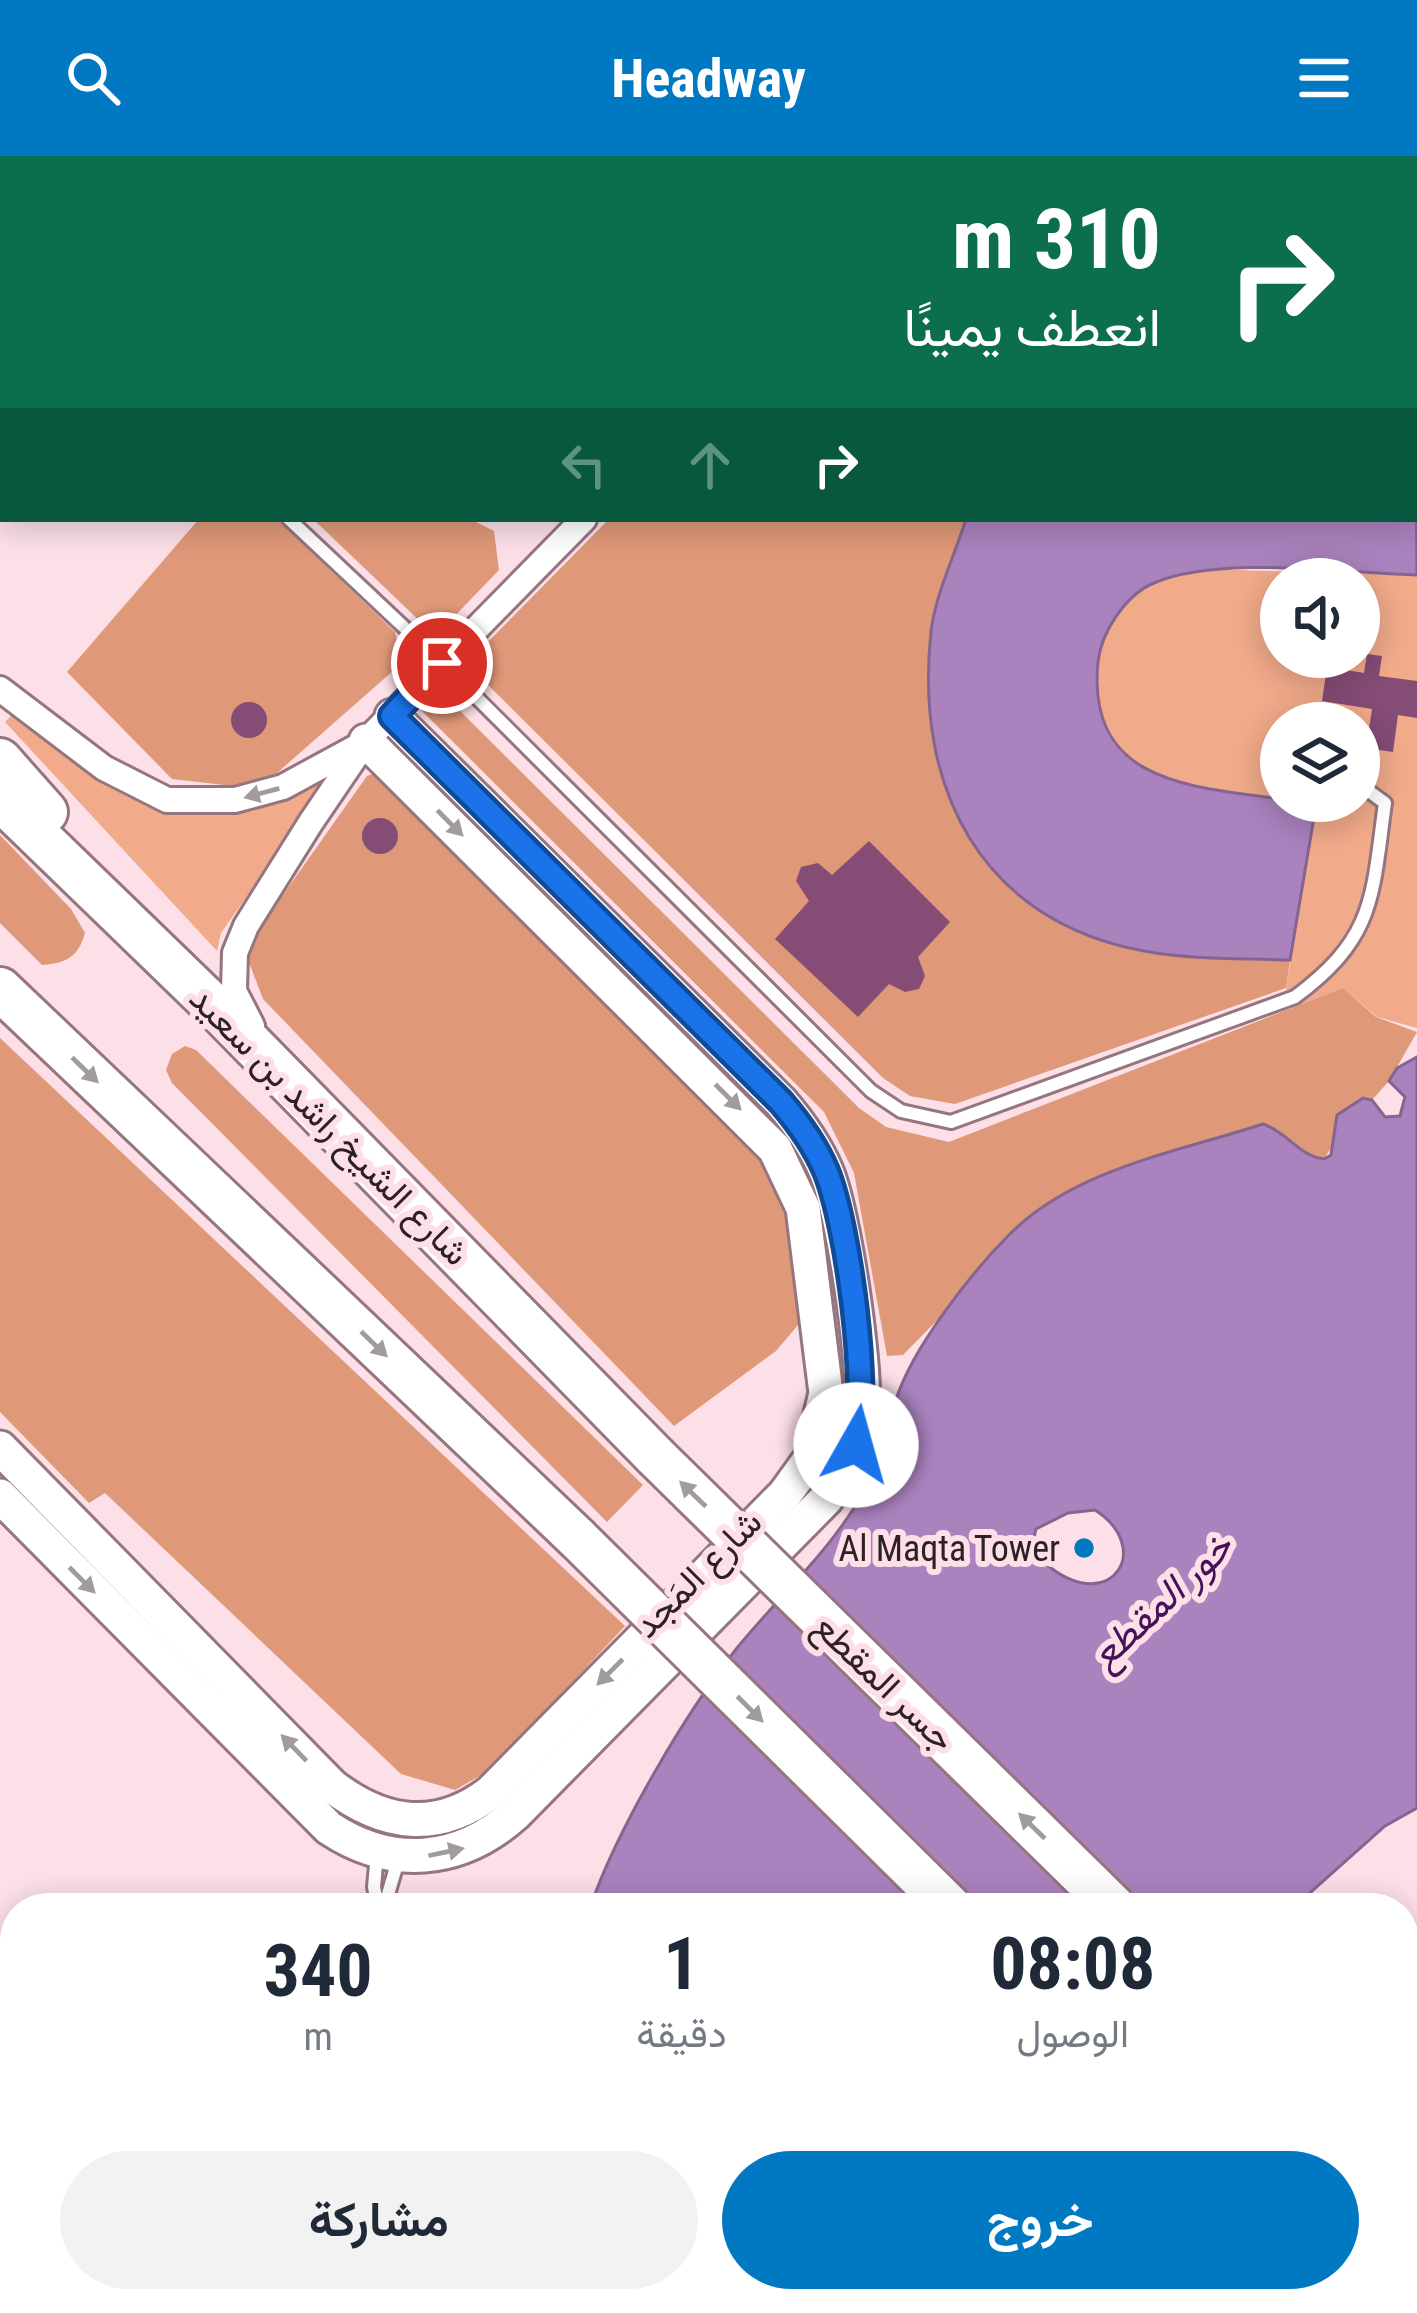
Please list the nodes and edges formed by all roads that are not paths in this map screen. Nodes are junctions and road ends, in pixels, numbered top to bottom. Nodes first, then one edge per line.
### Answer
1 (292, 522) edge
2 (581, 522) edge
3 (442, 663) junction
4 (0, 688) edge
5 (392, 716) junction
6 (367, 741) junction
7 (0, 760) edge
8 (0, 799) edge
9 (1380, 800) edge
10 (0, 989) edge
11 (220, 1012) junction
12 (290, 1084) junction
13 (0, 1448) edge
14 (655, 1456) joint
15 (0, 1496) edge
16 (397, 1820) junction
17 (388, 1854) junction
18 (376, 1893) edge
19 (383, 1893) edge
20 (936, 1893) edge
21 (1100, 1893) edge

1 - 3 lane
2 - 3 street
3 - 5 street
3 - 9 lane
6 -> 4 street
5 - 6 street
17 -> 5 street, شارع المَجد
6 - 12 street
6 -> 16 street, شارع المَجد
7 - 11 highway
8 - 11 highway, شارع الشيخ راشد بن سعيد
10 -> 20 highway, bridge
11 - 12 highway, شارع الشيخ راشد بن سعيد
12 - 14 highway, شارع الشيخ راشد بن سعيد
16 -> 13 street
21 -> 14 highway, جسر المقطع, bridge
15 -> 17 street
16 - 17 lane
16 - 17 lane
17 - 18 lane
17 - 19 lane

